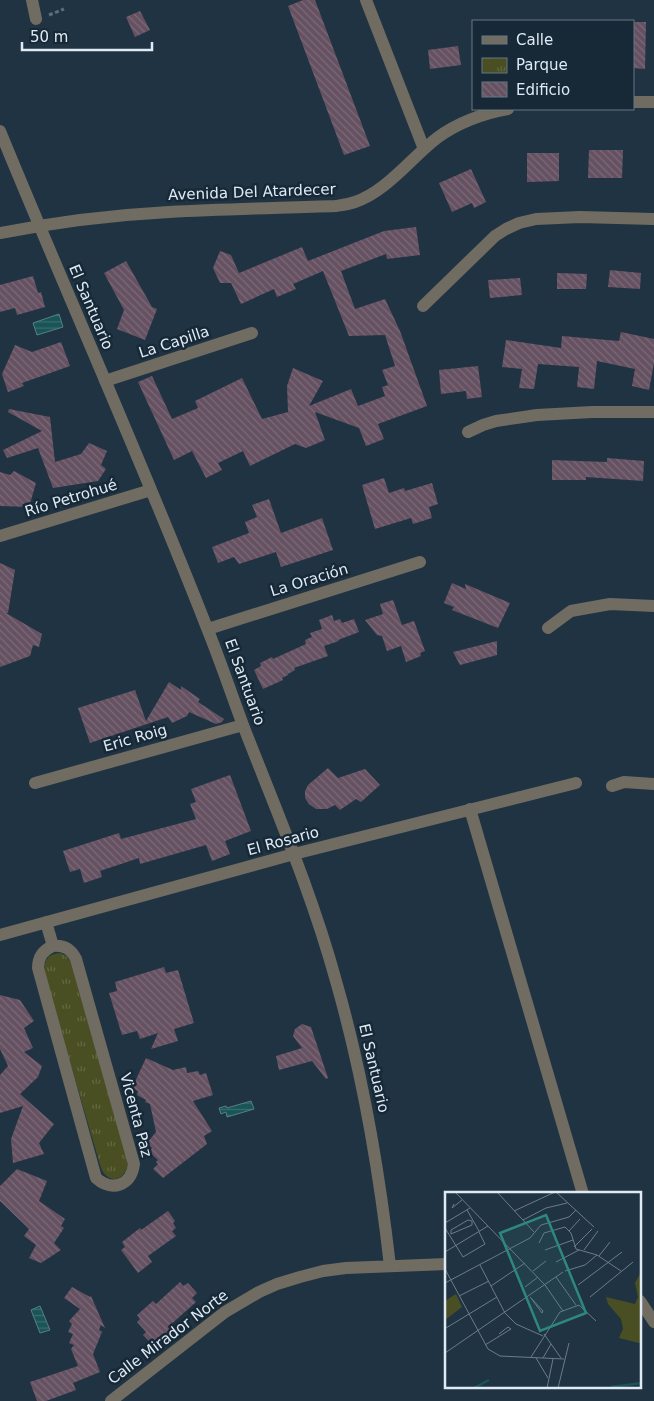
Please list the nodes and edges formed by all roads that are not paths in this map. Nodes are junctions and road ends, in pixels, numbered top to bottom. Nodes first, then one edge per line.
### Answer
1 (32, 0) edge
2 (366, 0) edge
3 (36, 19) dead end
4 (634, 102) edge
5 (654, 102) edge
6 (504, 110) edge
7 (0, 131) edge
8 (424, 149) junction
9 (654, 219) edge
10 (39, 225) junction
11 (0, 233) edge
12 (423, 306) dead end
13 (252, 334) dead end
14 (105, 381) junction
15 (654, 412) edge
16 (468, 432) dead end
17 (151, 490) junction
18 (0, 536) edge
19 (420, 562) dead end
20 (654, 606) edge
21 (548, 628) dead end
22 (208, 629) junction
23 (243, 725) junction
24 (35, 783) dead end
25 (576, 783) dead end
26 (654, 784) edge
27 (612, 786) dead end
28 (470, 809) junction
29 (294, 854) junction
30 (46, 922) junction
31 (0, 935) edge
32 (53, 946) junction
33 (582, 1192) edge
34 (445, 1264) edge
35 (390, 1266) junction
36 (642, 1304) edge
37 (654, 1322) edge
38 (111, 1401) edge

1 - 3 street
2 - 8 street
4 - 5 street
6 - 8 street, Avenida Del Atardecer
7 - 10 street, El Santuario
8 - 10 street, Avenida Del Atardecer
9 - 12 street
10 - 11 street, Avenida Del Atardecer
10 - 14 street, El Santuario
13 - 14 street, La Capilla
14 - 17 street, El Santuario
15 - 16 street
17 - 18 street, Río Petrohué
17 - 22 street, El Santuario
19 - 22 street, La Oración
20 - 21 street
22 - 23 street, El Santuario
23 - 24 street, Eric Roig
23 - 29 street, El Santuario
25 - 28 street, El Rosario
26 - 27 street
28 - 29 street, El Rosario
28 - 33 street
29 - 30 street, El Rosario
29 - 35 street, El Santuario
30 - 31 street, El Rosario
30 - 32 street
32 - 32 street, Vicenta Paz
34 - 35 street, Calle Mirador Norte
35 - 38 street, Calle Mirador Norte
36 - 37 street

